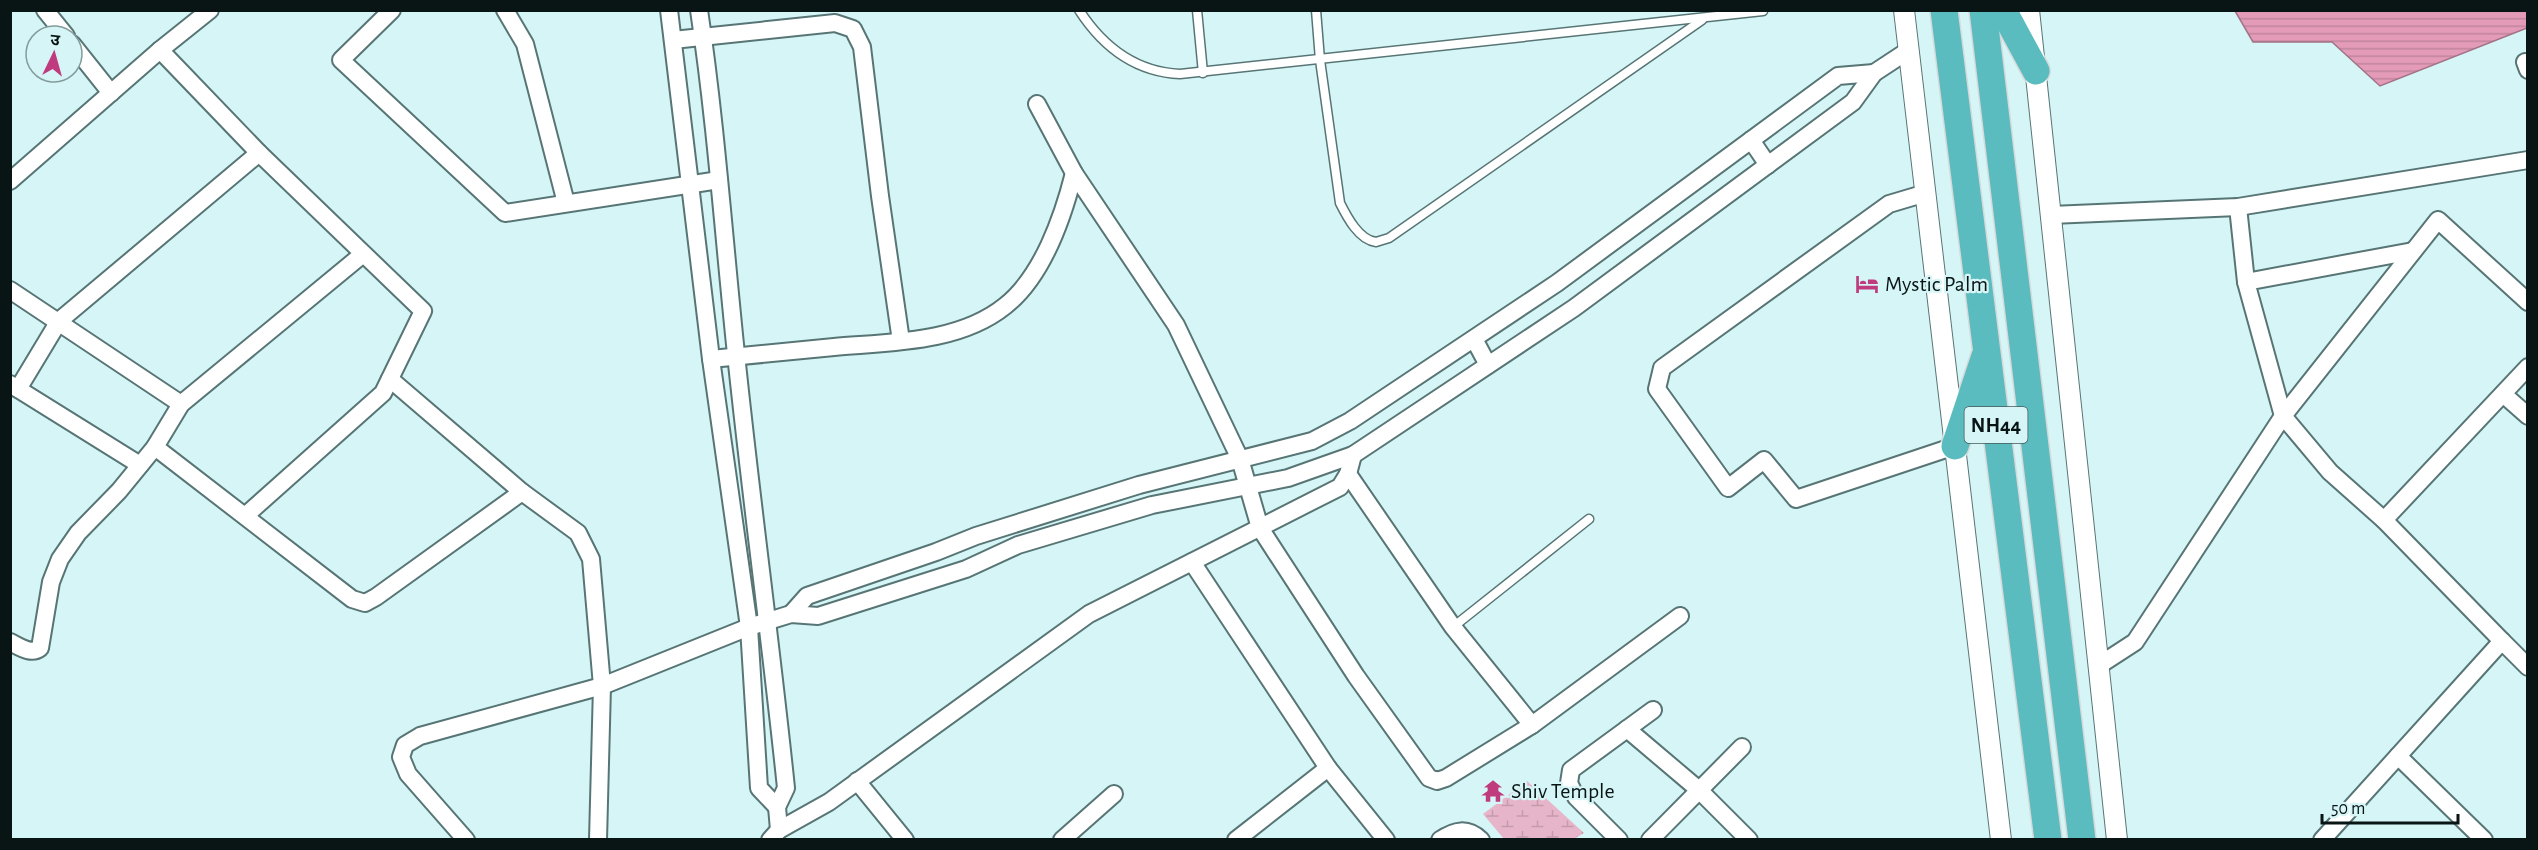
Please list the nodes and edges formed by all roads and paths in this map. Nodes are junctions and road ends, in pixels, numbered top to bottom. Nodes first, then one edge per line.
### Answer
1 (45, 10) edge
2 (210, 10) edge
3 (392, 10) edge
4 (505, 10) edge
5 (669, 10) edge
6 (699, 10) edge
7 (1079, 10) edge
8 (1197, 10) edge
9 (1316, 10) edge
10 (1904, 10) edge
11 (1944, 10) edge
12 (1983, 10) edge
13 (2003, 10) edge
14 (2029, 10) edge
15 (1763, 11) edge
16 (1705, 18) junction
17 (56, 24) edge
18 (703, 35) junction
19 (673, 40) junction
20 (160, 50) junction
21 (1909, 50) junction
22 (84, 59) edge
23 (1320, 60) junction
24 (2037, 71) junction
25 (1203, 73) junction
26 (1874, 73) junction
27 (111, 93) junction
28 (1037, 104) dead end
29 (1751, 140) junction
30 (259, 153) junction
31 (2528, 160) edge
32 (1768, 165) junction
33 (1074, 173) junction
34 (719, 180) junction
35 (10, 181) edge
36 (689, 184) junction
37 (1926, 193) junction
38 (566, 203) junction
39 (2238, 207) junction
40 (2051, 216) junction
41 (2413, 251) junction
42 (363, 254) junction
43 (2246, 282) junction
44 (10, 290) edge
45 (2528, 302) edge
46 (59, 321) junction
47 (1474, 339) junction
48 (901, 341) junction
49 (1987, 350) junction
50 (736, 356) junction
51 (711, 359) junction
52 (1488, 365) junction
53 (2528, 367) edge
54 (390, 379) junction
55 (14, 387) edge
56 (2503, 394) junction
57 (181, 404) junction
58 (2283, 416) junction
59 (2528, 416) edge
60 (1955, 446) junction
61 (155, 447) junction
62 (1353, 455) junction
63 (1240, 459) junction
64 (140, 465) junction
65 (1348, 474) junction
66 (1247, 485) junction
67 (522, 492) junction
68 (244, 516) junction
69 (1589, 519) dead end
70 (2384, 520) junction
71 (1260, 528) junction
72 (936, 552) junction
73 (1192, 562) junction
74 (947, 575) junction
75 (791, 614) junction
76 (1680, 616) dead end
77 (769, 622) junction
78 (749, 627) junction
79 (1453, 627) junction
80 (2502, 641) junction
81 (10, 642) edge
82 (2098, 666) junction
83 (2528, 667) edge
84 (602, 686) junction
85 (1653, 710) dead end
86 (1532, 725) junction
87 (1627, 729) junction
88 (1742, 747) dead end
89 (2398, 756) junction
90 (1328, 768) junction
91 (857, 781) junction
92 (1699, 790) junction
93 (1114, 794) dead end
94 (777, 807) junction
95 (775, 835) edge
96 (2331, 836) edge
97 (466, 840) edge
98 (598, 840) edge
99 (905, 840) edge
100 (1062, 840) edge
101 (1236, 840) edge
102 (1386, 840) edge
103 (1440, 840) edge
104 (1481, 840) edge
105 (1619, 840) edge
106 (1650, 840) edge
107 (1749, 840) edge
108 (2001, 840) edge
109 (2048, 840) edge
110 (2082, 840) edge
111 (2117, 840) edge
112 (2484, 840) edge

1 - 17 street
2 - 20 street
3 - 38 street
4 - 38 street
5 - 19 street
6 - 18 street
7 - 25 lane
8 - 25 lane
9 - 23 lane
10 - 21 street
11 - 49 highway, NH44
12 - 110 highway, NH44
13 - 24 highway
14 - 24 street
15 - 16 lane
16 - 23 lane
16 - 23 lane
18 - 19 street
18 - 34 street
18 - 48 street
19 - 36 street
20 - 27 street
20 - 30 street
21 - 26 street
21 - 37 street
22 - 27 street
23 - 25 lane
24 - 40 street
26 - 29 street
26 - 32 street
27 - 35 street
28 - 33 street
29 - 32 street
29 - 47 street
30 - 42 street
30 - 46 street
31 - 39 street
32 - 52 street
33 - 48 street
33 - 63 street
34 - 36 street
34 - 50 street
36 - 38 street
36 - 51 street
37 - 60 street
37 - 60 street
39 - 40 street
39 - 43 street
40 - 82 street
41 - 43 street
41 - 45 street
41 - 58 street
42 - 54 street
42 - 57 street
43 - 58 street
44 - 46 street
46 - 55 street
46 - 57 street
47 - 52 street
47 - 63 street
48 - 50 street
49 - 60 highway
49 - 109 highway, NH44
50 - 51 street
50 - 77 street
51 - 78 street
52 - 62 street
53 - 56 street
54 - 67 street
54 - 68 street
55 - 64 street
56 - 59 street
56 - 70 street
57 - 61 street
58 - 70 street
58 - 82 street
60 - 108 street
61 - 64 street
61 - 68 street
62 - 65 street
62 - 66 street
63 - 66 street
63 - 72 street
64 - 81 street
65 - 71 street
65 - 79 street
66 - 71 street
66 - 74 street
67 - 68 street
67 - 84 street
69 - 79 lane
70 - 80 street
71 - 73 street
71 - 86 street
72 - 74 street
72 - 75 street
73 - 90 street
73 - 91 street
74 - 75 street
75 - 77 street
76 - 86 street
77 - 78 street
77 - 94 street
78 - 84 street
78 - 94 street
79 - 86 street
80 - 83 street
80 - 89 street
82 - 111 street
84 - 97 street
84 - 98 street
85 - 87 street
87 - 92 street
87 - 105 street
88 - 92 street
89 - 96 street
89 - 112 street
90 - 101 street
90 - 102 street
91 - 95 street
91 - 99 street
92 - 106 street
92 - 107 street
93 - 100 street
94 - 95 street
103 - 104 street

